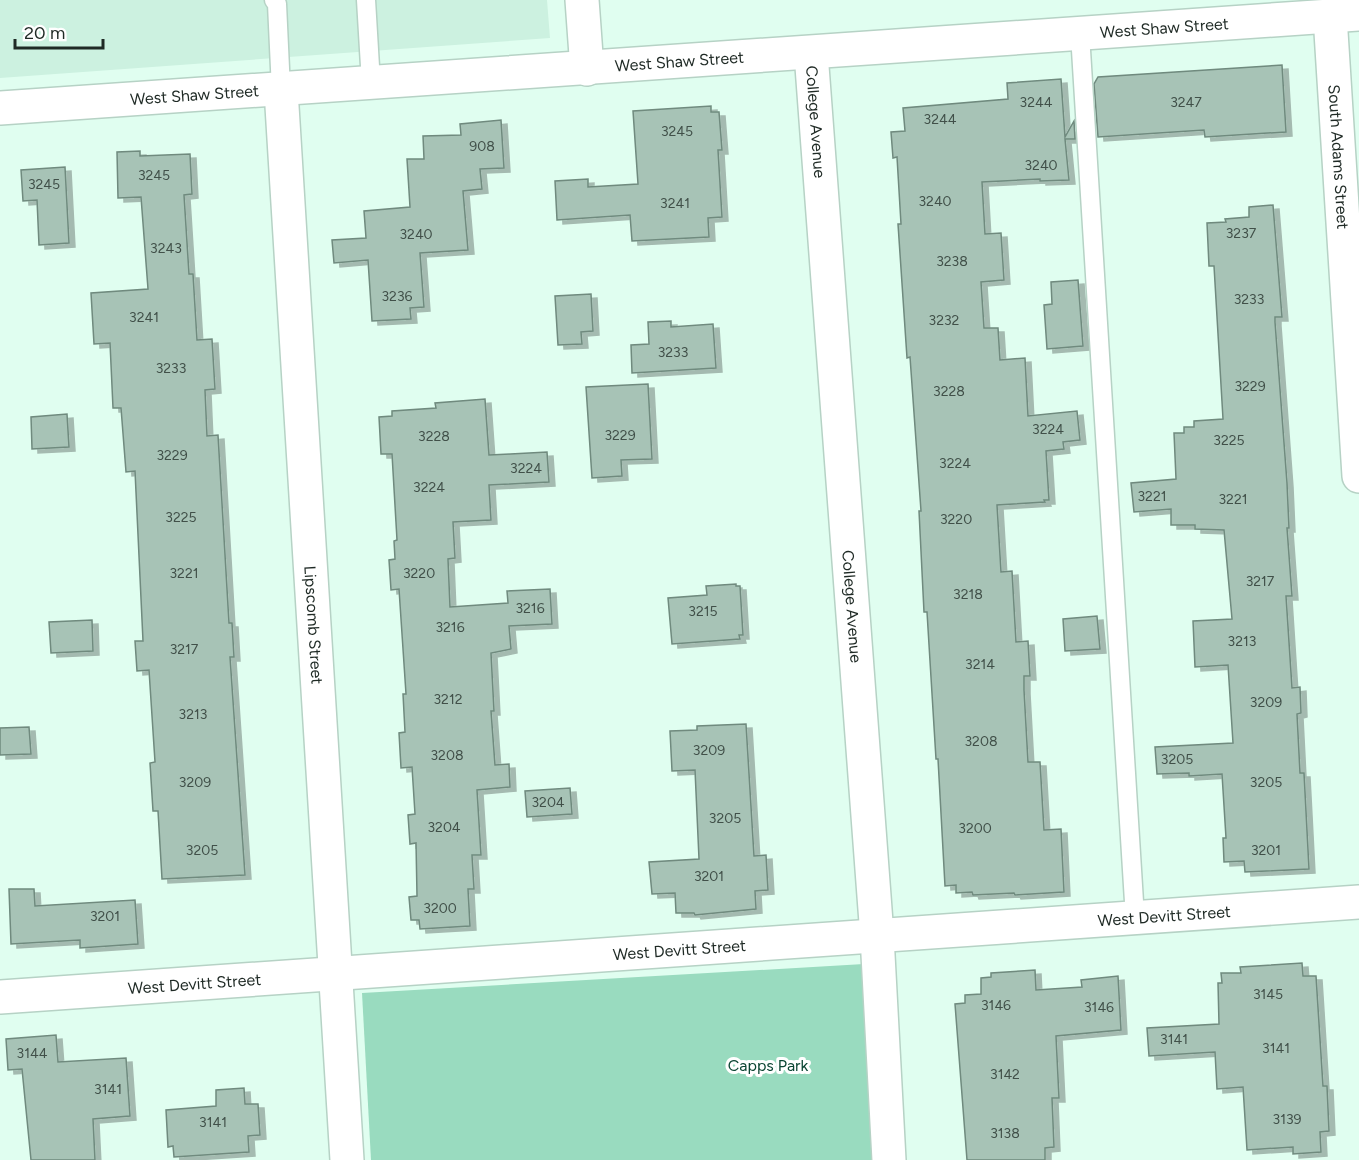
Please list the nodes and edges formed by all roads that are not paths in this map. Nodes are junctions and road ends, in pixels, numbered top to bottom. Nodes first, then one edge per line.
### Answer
1 (274, 0) edge
2 (366, 0) edge
3 (582, 0) edge
4 (1345, 15) edge
5 (1080, 34) junction
6 (811, 54) junction
7 (586, 69) junction
8 (371, 83) junction
9 (281, 90) junction
10 (0, 108) edge
11 (1359, 476) edge
12 (1359, 902) edge
13 (1136, 918) junction
14 (877, 936) junction
15 (335, 974) junction
16 (0, 997) edge
17 (347, 1160) edge
18 (890, 1160) edge

1 - 9 lane
2 - 8 lane
3 - 7 street
4 - 5 street, West Shaw Street
4 - 11 street, South Adams Street
5 - 6 street, West Shaw Street
5 - 13 lane
6 - 7 street, West Shaw Street
6 - 14 street, College Avenue
7 - 8 street, West Shaw Street
8 - 9 street, West Shaw Street
9 - 10 street, West Shaw Street
9 - 15 street, Lipscomb Street
12 - 13 street, West Devitt Street
13 - 14 street, West Devitt Street
14 - 15 street, West Devitt Street
14 - 18 street, College Avenue
15 - 16 street, West Devitt Street
15 - 17 street, Lipscomb Street

